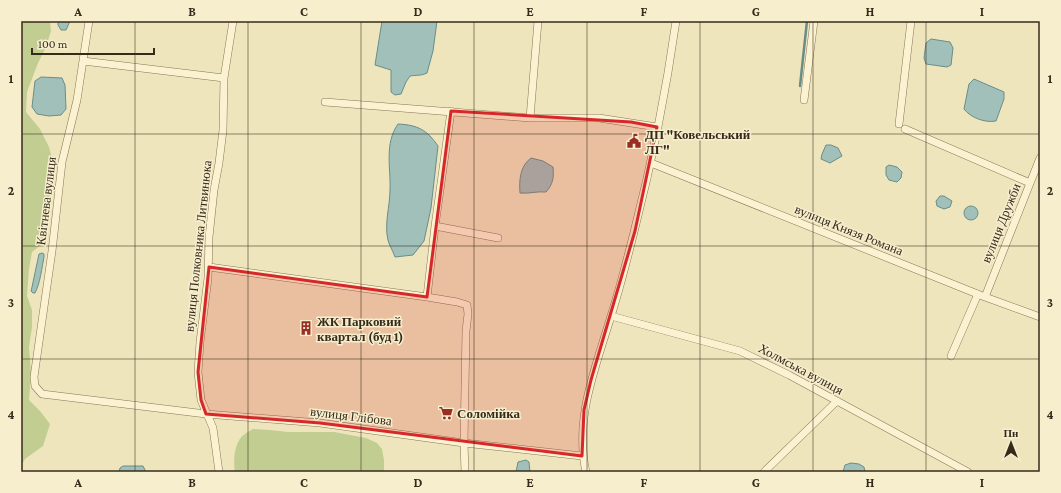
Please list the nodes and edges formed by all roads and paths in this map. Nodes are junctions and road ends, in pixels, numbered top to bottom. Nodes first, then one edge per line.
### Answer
1 (89, 21) edge
2 (233, 21) edge
3 (538, 21) edge
4 (676, 21) edge
5 (814, 21) edge
6 (911, 21) edge
7 (83, 61) junction
8 (224, 78) junction
9 (804, 100) dead end
10 (325, 102) dead end
11 (451, 111) junction
12 (530, 118) junction
13 (658, 127) junction
14 (1040, 158) edge
15 (651, 163) junction
16 (1030, 183) junction
17 (435, 226) junction
18 (498, 238) dead end
19 (209, 267) junction
20 (981, 296) junction
21 (427, 297) junction
22 (611, 316) junction
23 (1040, 317) edge
24 (951, 356) dead end
25 (35, 386) joint
26 (837, 401) junction
27 (206, 414) junction
28 (464, 443) junction
29 (582, 456) junction
30 (219, 472) edge
31 (465, 472) edge
32 (586, 472) edge
33 (764, 472) edge
34 (968, 472) edge

1 - 7 street, Квітнева вулиця
2 - 8 street, вулиця Полковника Литвинюка
3 - 12 street
4 - 13 street
5 - 9 street
6 - 16 street
7 - 8 street
7 - 25 street, Квітнева вулиця
8 - 19 street, вулиця Полковника Литвинюка
10 - 11 street
11 - 12 street
11 - 17 street
12 - 13 street
13 - 15 street
14 - 16 street, вулиця Дружби
15 - 20 street, вулиця Князя Романа
15 - 22 street
16 - 20 street, вулиця Дружби
17 - 18 street
17 - 21 street
19 - 21 street
19 - 27 street, вулиця Полковника Литвинюка
20 - 23 street, вулиця Князя Романа
20 - 24 street, вулиця Дружби
21 - 28 street
22 - 26 street, Холмська вулиця
22 - 29 street
25 - 27 street, вулиця Глібова
26 - 33 street
26 - 34 street, Холмська вулиця
27 - 28 street, вулиця Глібова
27 - 30 street, вулиця Полковника Литвинюка
28 - 29 street, вулиця Глібова
28 - 31 street
29 - 32 street

